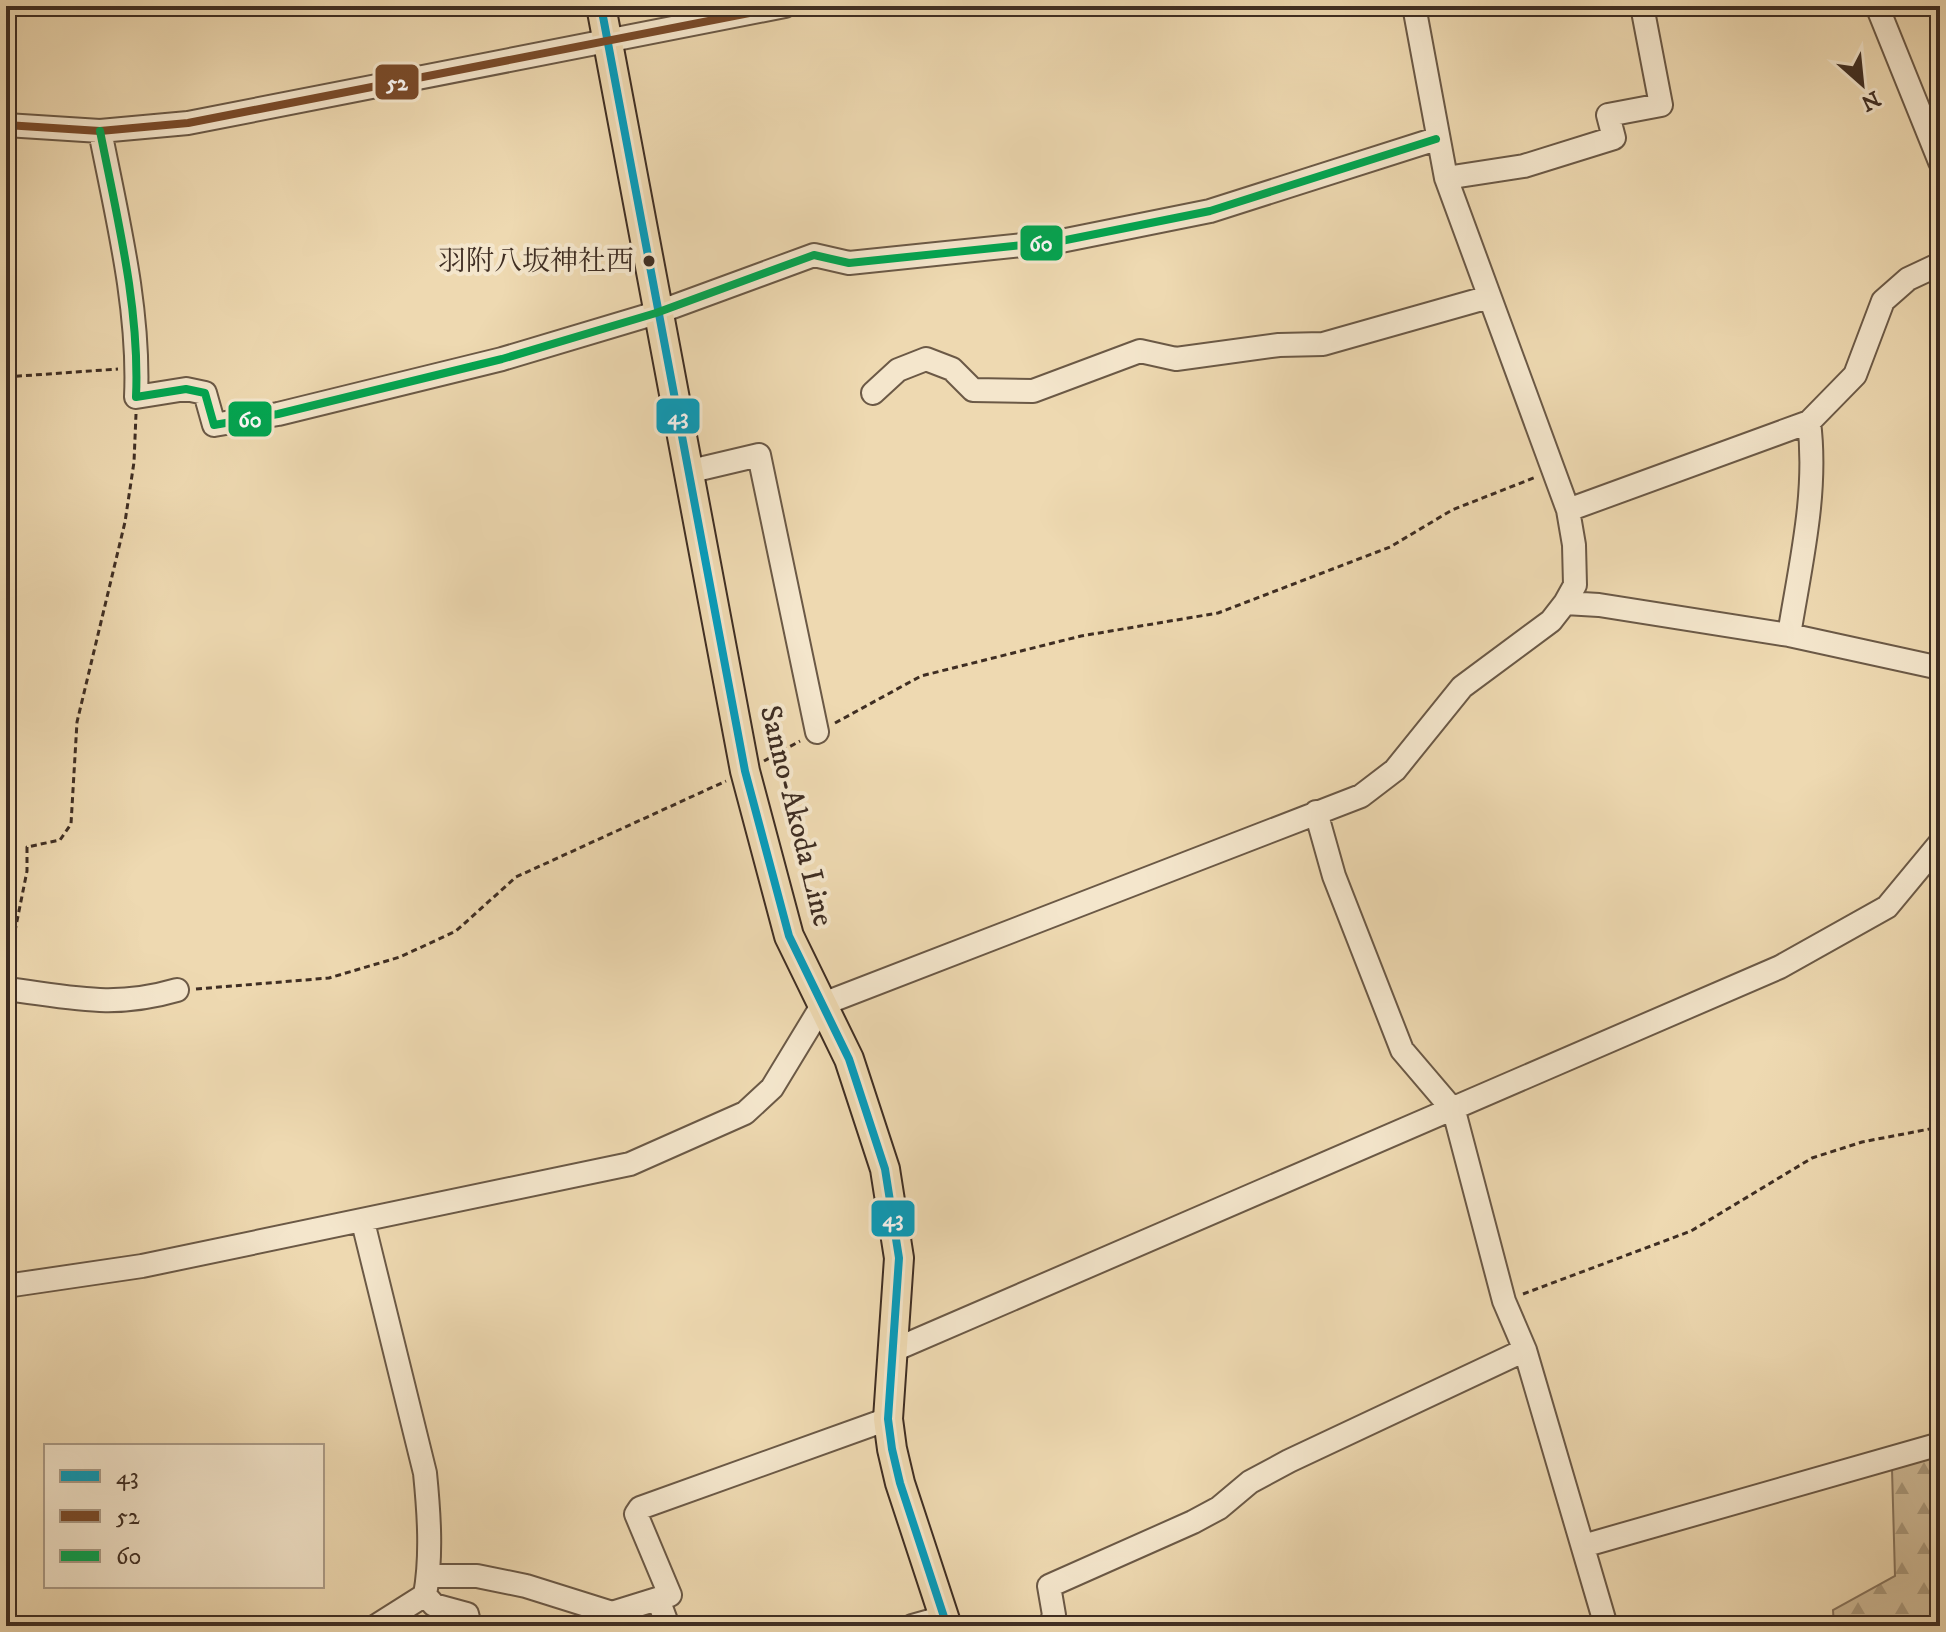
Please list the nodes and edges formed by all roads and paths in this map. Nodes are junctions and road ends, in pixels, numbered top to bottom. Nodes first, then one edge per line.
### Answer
1 (601, 6) edge
2 (785, 6) edge
3 (1414, 6) edge
4 (1642, 6) edge
5 (1877, 6) edge
6 (607, 42) junction
7 (6, 125) edge
8 (100, 131) junction
9 (1436, 139) junction
10 (1940, 162) edge
11 (1446, 178) junction
12 (1940, 264) edge
13 (1489, 297) junction
14 (656, 313) junction
15 (137, 367) junction
16 (6, 377) edge
17 (873, 393) dead end
18 (136, 397) junction
19 (1809, 422) junction
20 (1552, 470) junction
21 (687, 472) junction
22 (1568, 510) junction
23 (1565, 603) junction
24 (1789, 635) junction
25 (1940, 668) edge
26 (817, 732) junction
27 (745, 771) junction
28 (1316, 812) junction
29 (1940, 843) edge
30 (6, 979) edge
31 (6, 989) edge
32 (177, 990) joint
33 (823, 1004) junction
34 (1454, 1111) junction
35 (1940, 1127) edge
36 (363, 1222) junction
37 (6, 1286) edge
38 (1504, 1301) junction
39 (894, 1350) junction
40 (1525, 1350) junction
41 (888, 1419) junction
42 (1940, 1444) edge
43 (1583, 1546) junction
44 (426, 1585) junction
45 (658, 1599) junction
46 (608, 1619) edge
47 (946, 1621) edge
48 (376, 1626) edge
49 (470, 1626) edge
50 (668, 1626) edge
51 (912, 1626) edge
52 (1050, 1626) edge
53 (1606, 1626) edge

1 - 6 main road, Sanno-Akoda Line
2 - 6 street
3 - 9 street
4 - 11 street
5 - 10 street
6 - 8 street
6 - 14 main road, Sanno-Akoda Line
7 - 8 street
8 - 15 street
9 - 11 street
9 - 14 street
11 - 13 street
12 - 19 street
13 - 17 street
13 - 20 street
14 - 18 street
14 - 21 main road, Sanno-Akoda Line
15 - 16 path
15 - 18 street
18 - 30 path
19 - 22 street
19 - 24 street
20 - 22 street
20 - 26 path
21 - 26 street
21 - 27 main road, Sanno-Akoda Line
22 - 23 street
23 - 24 street
23 - 28 street
24 - 25 street
26 - 27 path
27 - 32 path
27 - 33 main road, Sanno-Akoda Line
28 - 33 street
28 - 34 street
29 - 34 street
31 - 32 street
33 - 36 street
33 - 39 main road, Sanno-Akoda Line
34 - 38 street
34 - 39 street
35 - 38 path
36 - 37 street
36 - 44 street
38 - 40 street
39 - 41 main road, Sanno-Akoda Line
40 - 43 street
40 - 52 street
41 - 45 street
41 - 47 main road, Sanno-Akoda Line
42 - 43 street
43 - 53 street
44 - 46 street
44 - 48 street
44 - 49 street
45 - 46 street
45 - 50 street
47 - 51 street

